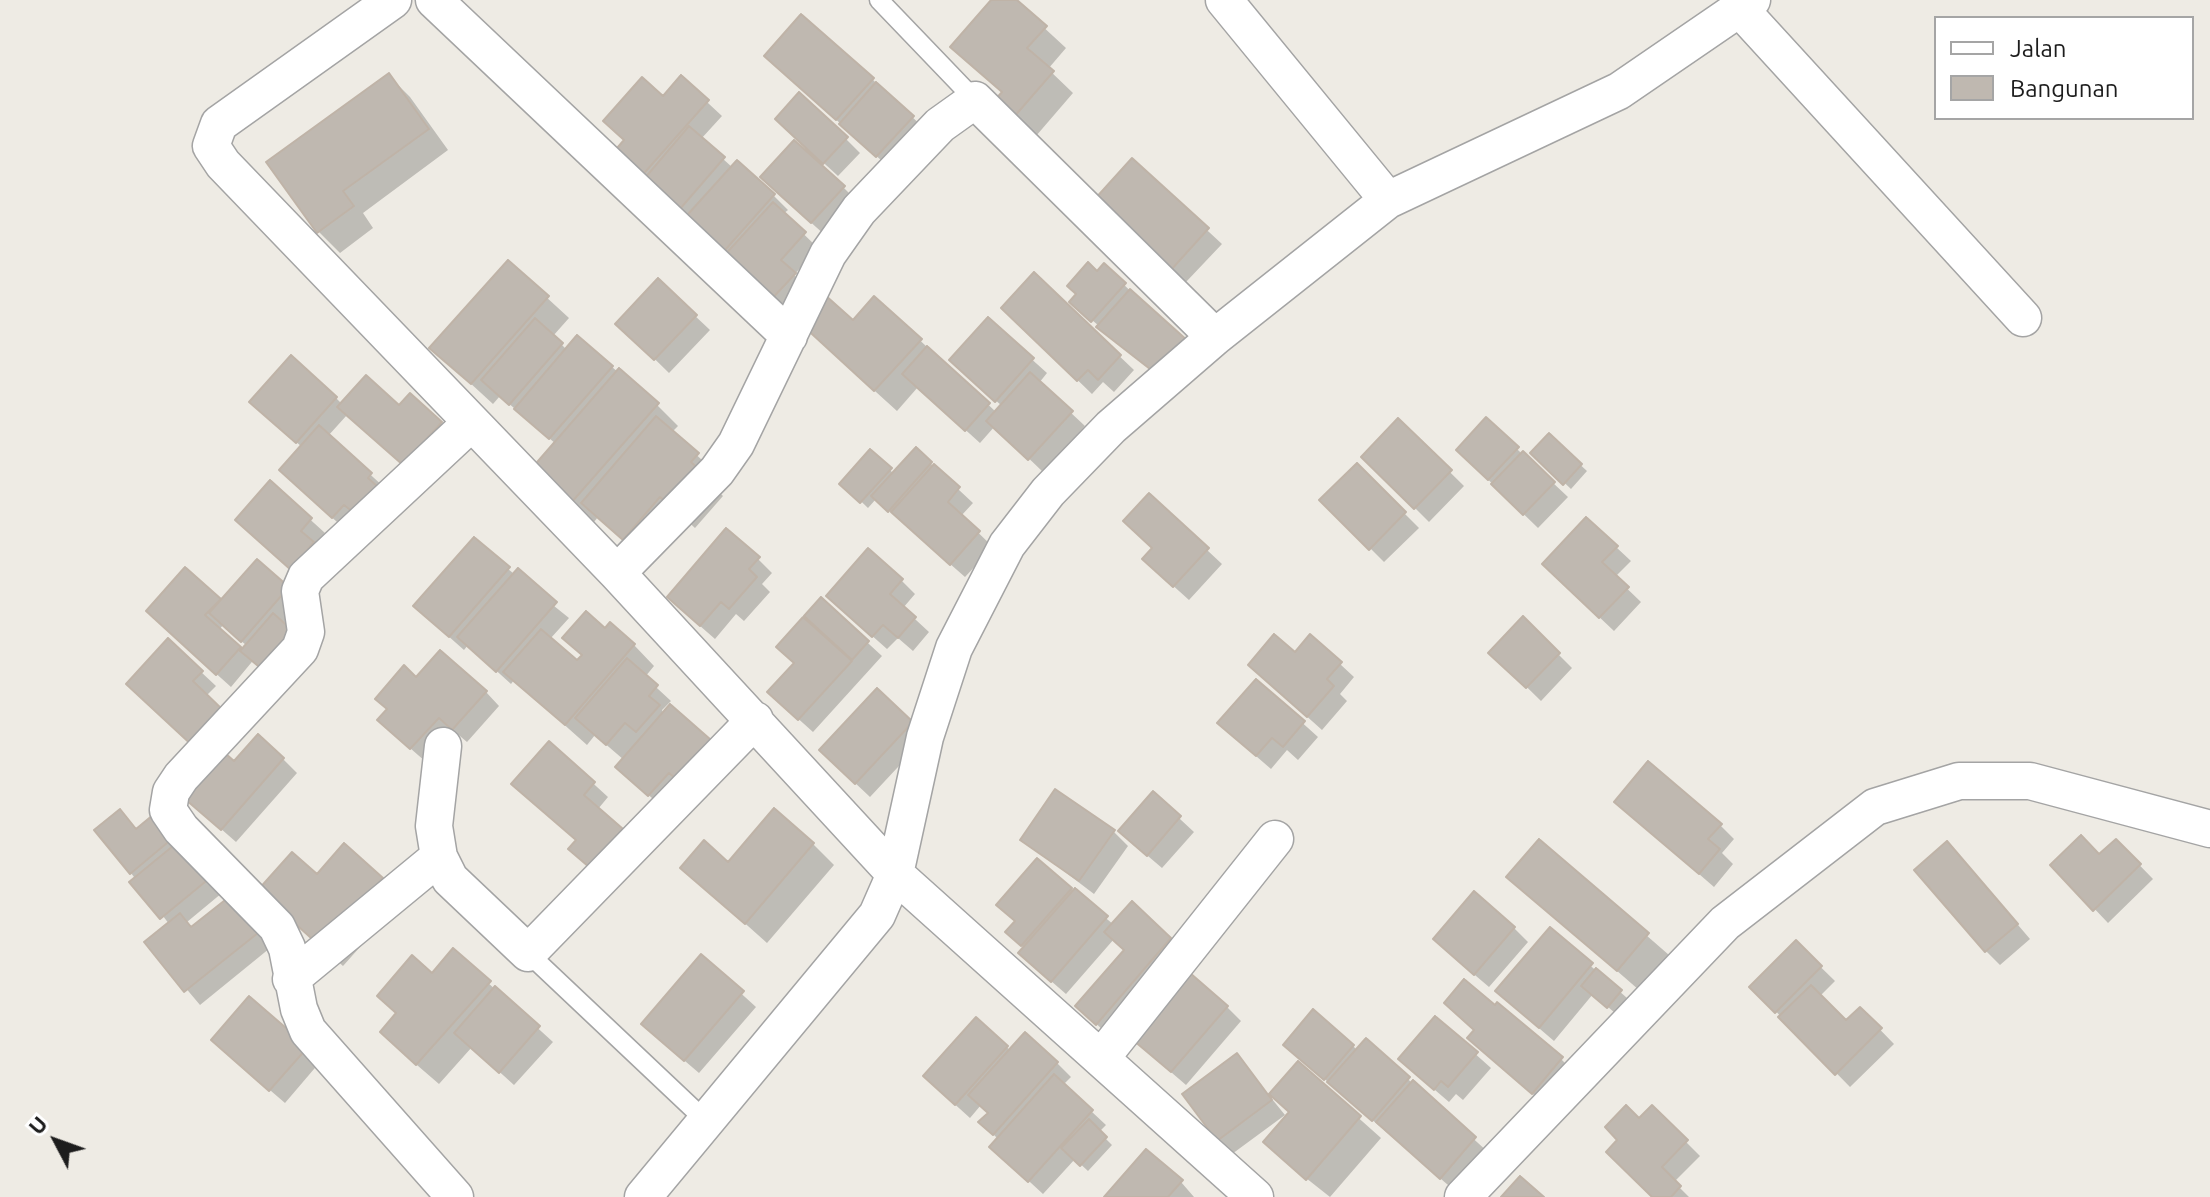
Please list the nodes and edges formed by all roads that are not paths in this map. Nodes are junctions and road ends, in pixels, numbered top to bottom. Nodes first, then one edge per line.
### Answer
1 (393, 0) edge
2 (434, 0) edge
3 (879, 0) edge
4 (1224, 0) edge
5 (1746, 4) edge
6 (975, 100) junction
7 (1388, 200) junction
8 (2023, 318) dead end
9 (789, 336) junction
10 (1215, 337) junction
11 (471, 423) junction
12 (617, 573) junction
13 (755, 720) junction
14 (443, 746) dead end
15 (2210, 829) edge
16 (1275, 839) dead end
17 (439, 857) junction
18 (895, 874) junction
19 (528, 953) junction
20 (291, 979) junction
21 (1102, 1057) junction
22 (707, 1122) junction
23 (455, 1197) edge
24 (643, 1197) edge
25 (1255, 1197) edge
26 (1463, 1197) edge

1 - 11 street
2 - 9 street
3 - 6 lane
4 - 7 street
5 - 7 street
5 - 8 street
6 - 9 street
6 - 10 street
7 - 10 street
9 - 12 street
10 - 18 street
11 - 12 street
11 - 20 street
12 - 13 street
13 - 18 street
13 - 19 street
14 - 17 street
15 - 26 street
16 - 21 street
17 - 19 street
17 - 20 street
18 - 21 street
18 - 22 street
19 - 22 lane
20 - 23 street
21 - 25 street
22 - 24 street

